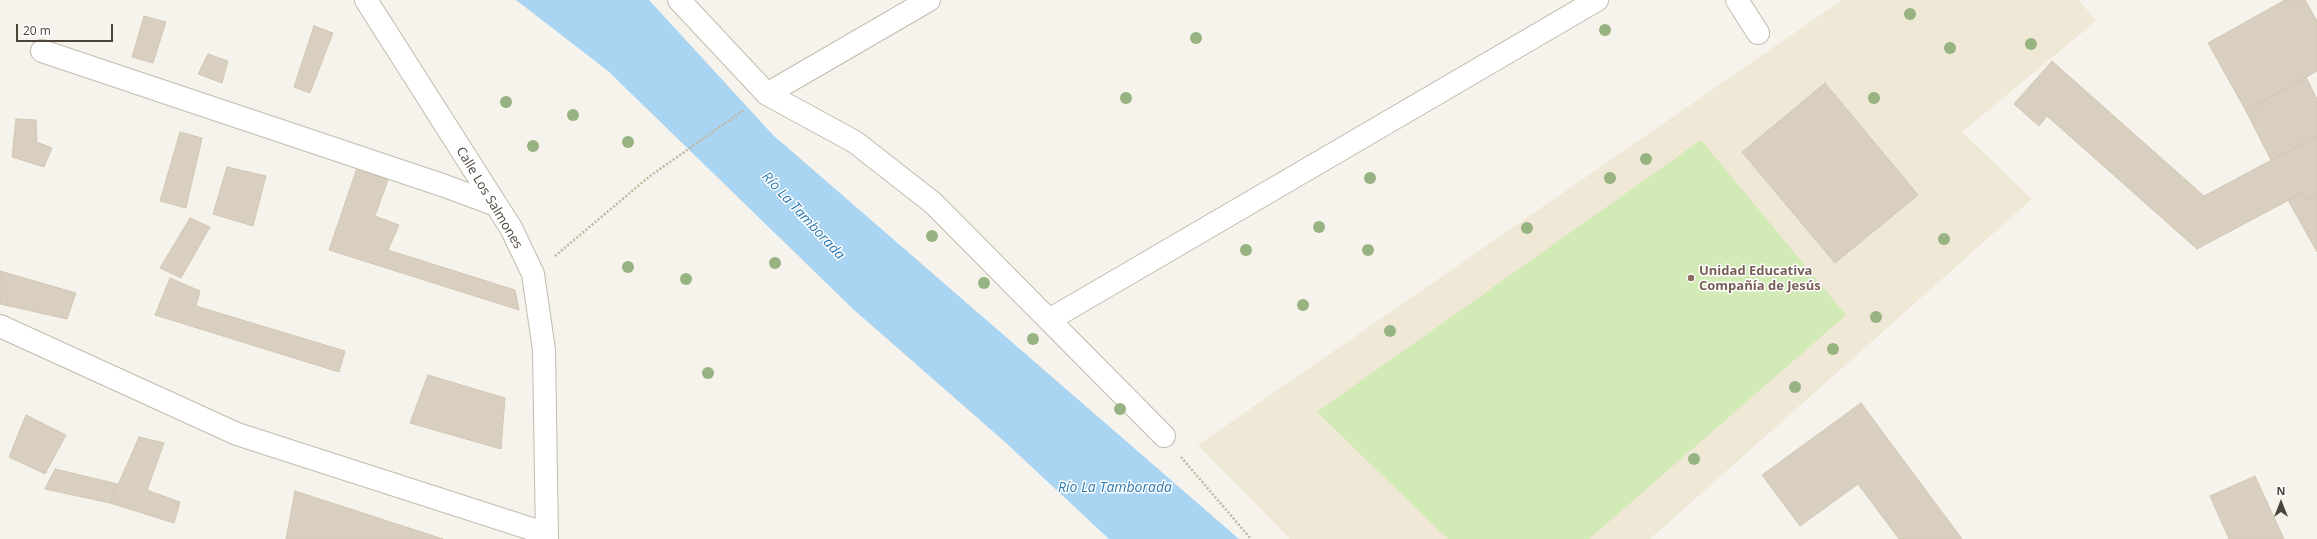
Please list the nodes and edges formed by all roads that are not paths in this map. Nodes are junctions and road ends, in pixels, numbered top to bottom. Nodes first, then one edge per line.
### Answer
1 (366, 0) edge
2 (678, 0) edge
3 (929, 0) edge
4 (1597, 0) edge
5 (1737, 0) edge
6 (1758, 33) dead end
7 (42, 51) dead end
8 (767, 94) junction
9 (496, 205) junction
10 (1050, 320) junction
11 (0, 326) edge
12 (1164, 436) road end
13 (547, 536) edge

1 - 9 street, Calle Los Salmones
2 - 8 street
3 - 8 street
4 - 10 street
5 - 6 street
7 - 9 street
8 - 10 street
9 - 13 street, Calle Los Salmones
10 - 12 street
11 - 13 street

